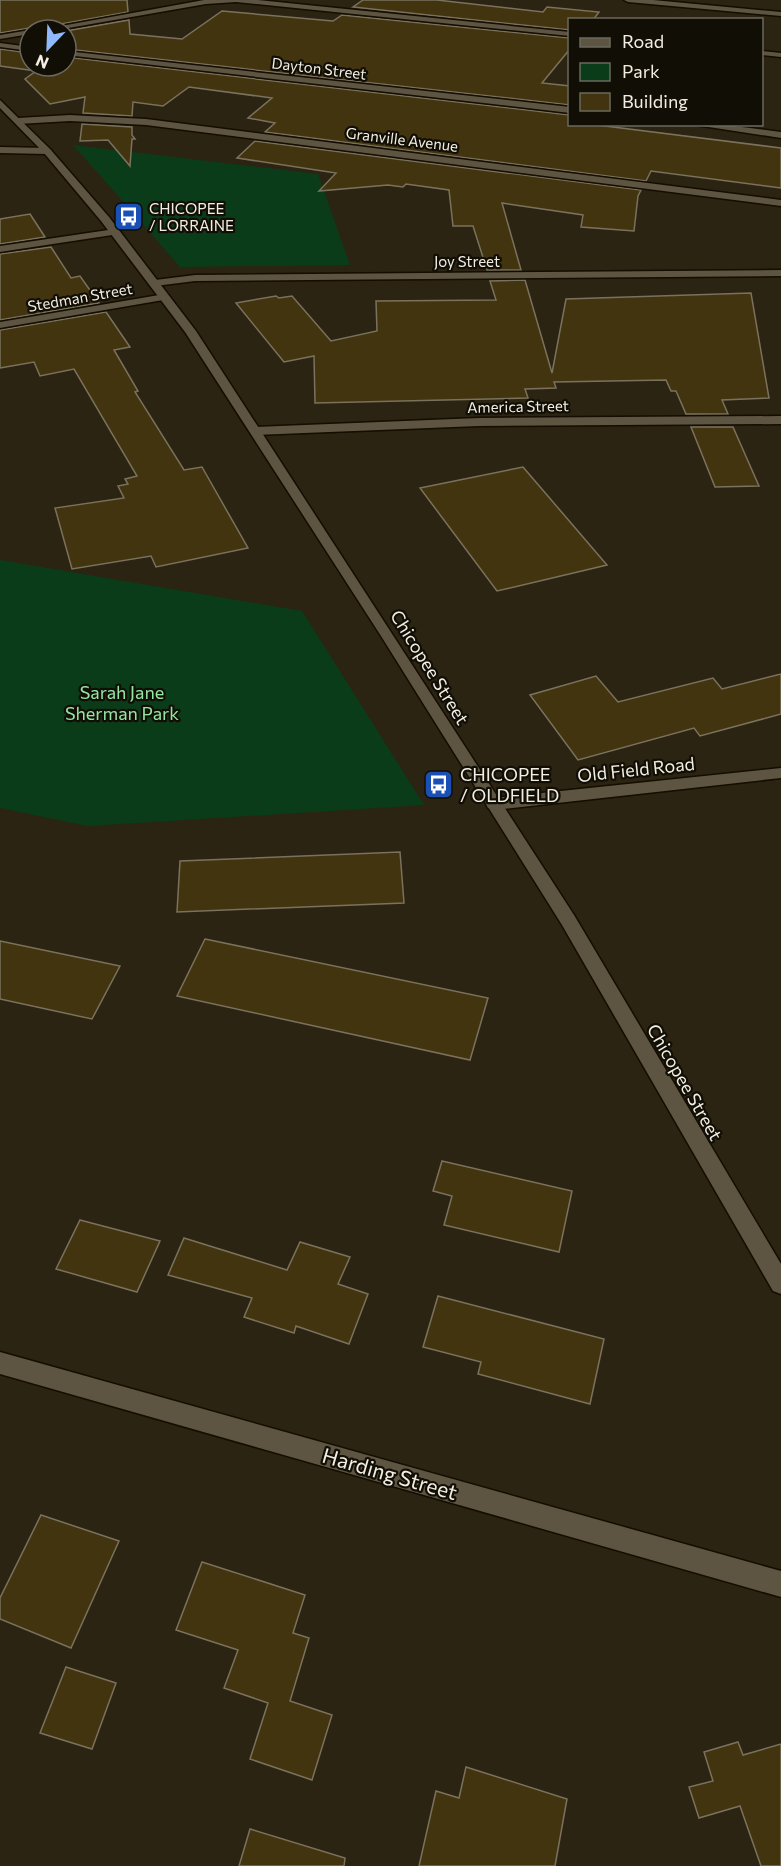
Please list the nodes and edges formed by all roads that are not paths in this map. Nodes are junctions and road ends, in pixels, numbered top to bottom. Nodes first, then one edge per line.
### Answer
1 (628, 0) edge
2 (781, 14) edge
3 (78, 24) edge
4 (18, 34) edge
5 (568, 34) edge
6 (0, 37) edge
7 (0, 45) edge
8 (18, 47) edge
9 (763, 53) edge
10 (78, 54) edge
11 (781, 55) edge
12 (0, 103) edge
13 (568, 110) edge
14 (18, 121) junction
15 (709, 126) edge
16 (781, 135) edge
17 (0, 150) edge
18 (46, 151) junction
19 (781, 203) edge
20 (115, 232) junction
21 (0, 249) edge
22 (781, 273) edge
23 (154, 283) junction
24 (165, 297) junction
25 (0, 325) edge
26 (781, 420) edge
27 (255, 430) junction
28 (781, 773) edge
29 (494, 804) junction
30 (781, 1284) edge
31 (0, 1363) edge
32 (781, 1584) edge

1 - 2 street
3 - 5 street
4 - 6 street
7 - 8 street
9 - 11 street
10 - 13 street, Dayton Street
12 - 14 street, Chicopee Street
14 - 18 street, Chicopee Street
14 - 19 street, Granville Avenue
15 - 16 street
17 - 18 street
18 - 20 street, Chicopee Street
20 - 21 street
20 - 23 street, Chicopee Street
22 - 23 street, Joy Street
23 - 24 street, Chicopee Street
24 - 25 street, Stedman Street
24 - 27 street, Chicopee Street
26 - 27 street, America Street
27 - 29 street, Chicopee Street
28 - 29 street, Old Field Road
29 - 30 street, Chicopee Street
31 - 32 street, Harding Street

